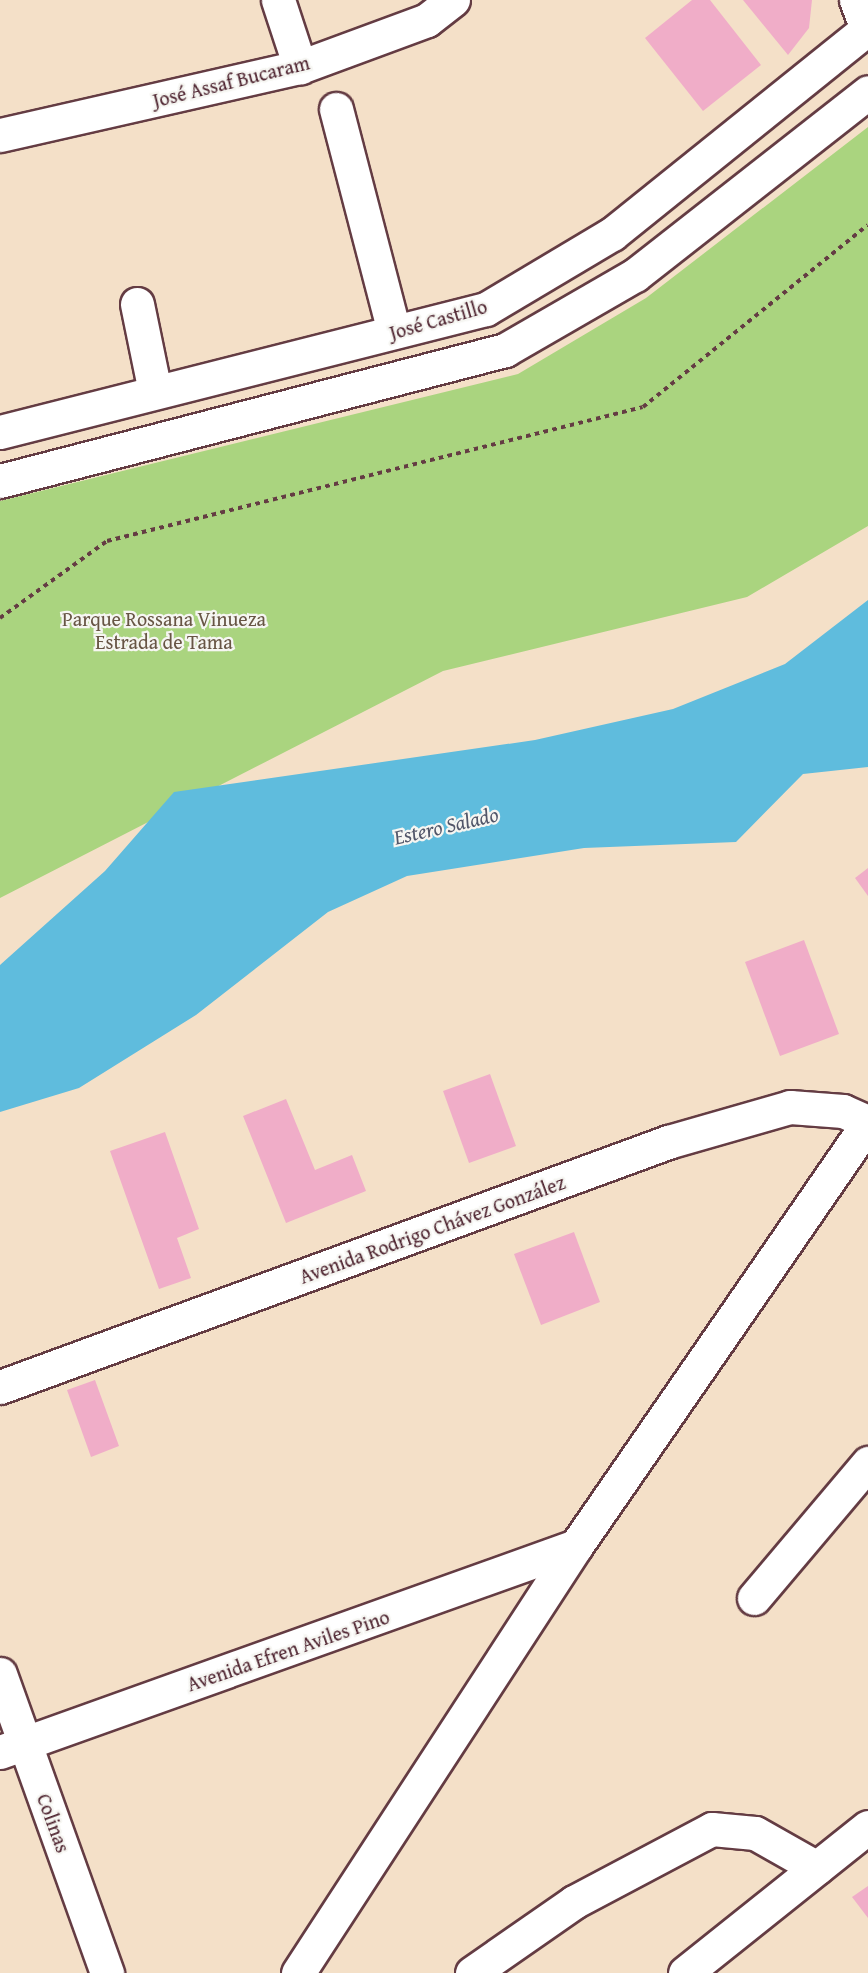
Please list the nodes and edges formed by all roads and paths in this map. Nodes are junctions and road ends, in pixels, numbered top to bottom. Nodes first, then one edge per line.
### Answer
1 (278, 0) edge
2 (453, 0) edge
3 (865, 22) edge
4 (300, 67) junction
5 (868, 92) edge
6 (336, 109) dead end
7 (0, 135) edge
8 (868, 225) edge
9 (137, 304) dead end
10 (394, 332) junction
11 (155, 392) junction
12 (64, 417) junction
13 (0, 432) edge
14 (77, 464) junction
15 (0, 481) edge
16 (0, 618) edge
17 (868, 1123) edge
18 (0, 1387) edge
19 (868, 1463) edge
20 (576, 1546) junction
21 (754, 1598) dead end
22 (0, 1674) edge
23 (13, 1748) edge
24 (868, 1827) edge
25 (817, 1868) junction
26 (107, 1973) edge
27 (298, 1973) edge
28 (472, 1973) edge
29 (685, 1973) edge

1 - 4 street
2 - 4 street, José Assaf Bucaram
3 - 10 street, José Castillo
4 - 7 street, José Assaf Bucaram
5 - 14 street
6 - 10 street
8 - 16 path
9 - 11 street
10 - 11 street, José Castillo
11 - 12 street, José Castillo
12 - 13 street, José Castillo
12 - 14 street
14 - 15 street
17 - 18 street, Avenida Rodrigo Chávez González
17 - 20 street
19 - 21 street
20 - 23 street, Avenida Efren Aviles Pino
20 - 27 street
22 - 23 street, Colinas
23 - 26 street, Colinas
24 - 25 street
25 - 28 street
25 - 29 street

